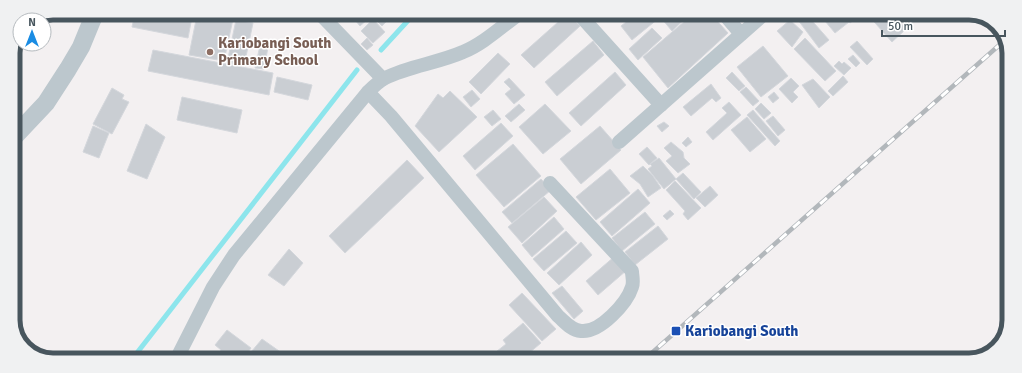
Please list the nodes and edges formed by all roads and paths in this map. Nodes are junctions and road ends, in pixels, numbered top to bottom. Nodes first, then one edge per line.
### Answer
1 (92, 20) edge
2 (326, 20) edge
3 (511, 20) edge
4 (584, 20) edge
5 (729, 20) edge
6 (757, 20) edge
7 (741, 34) junction
8 (383, 79) junction
9 (368, 92) junction
10 (660, 105) junction
11 (20, 130) edge
12 (619, 142) dead end
13 (550, 183) dead end
14 (180, 353) edge

1 - 11 street
2 - 8 street
3 - 8 street
4 - 10 street
5 - 7 street
6 - 7 street
7 - 10 street
8 - 9 street
9 - 13 street
9 - 14 street
10 - 12 street

